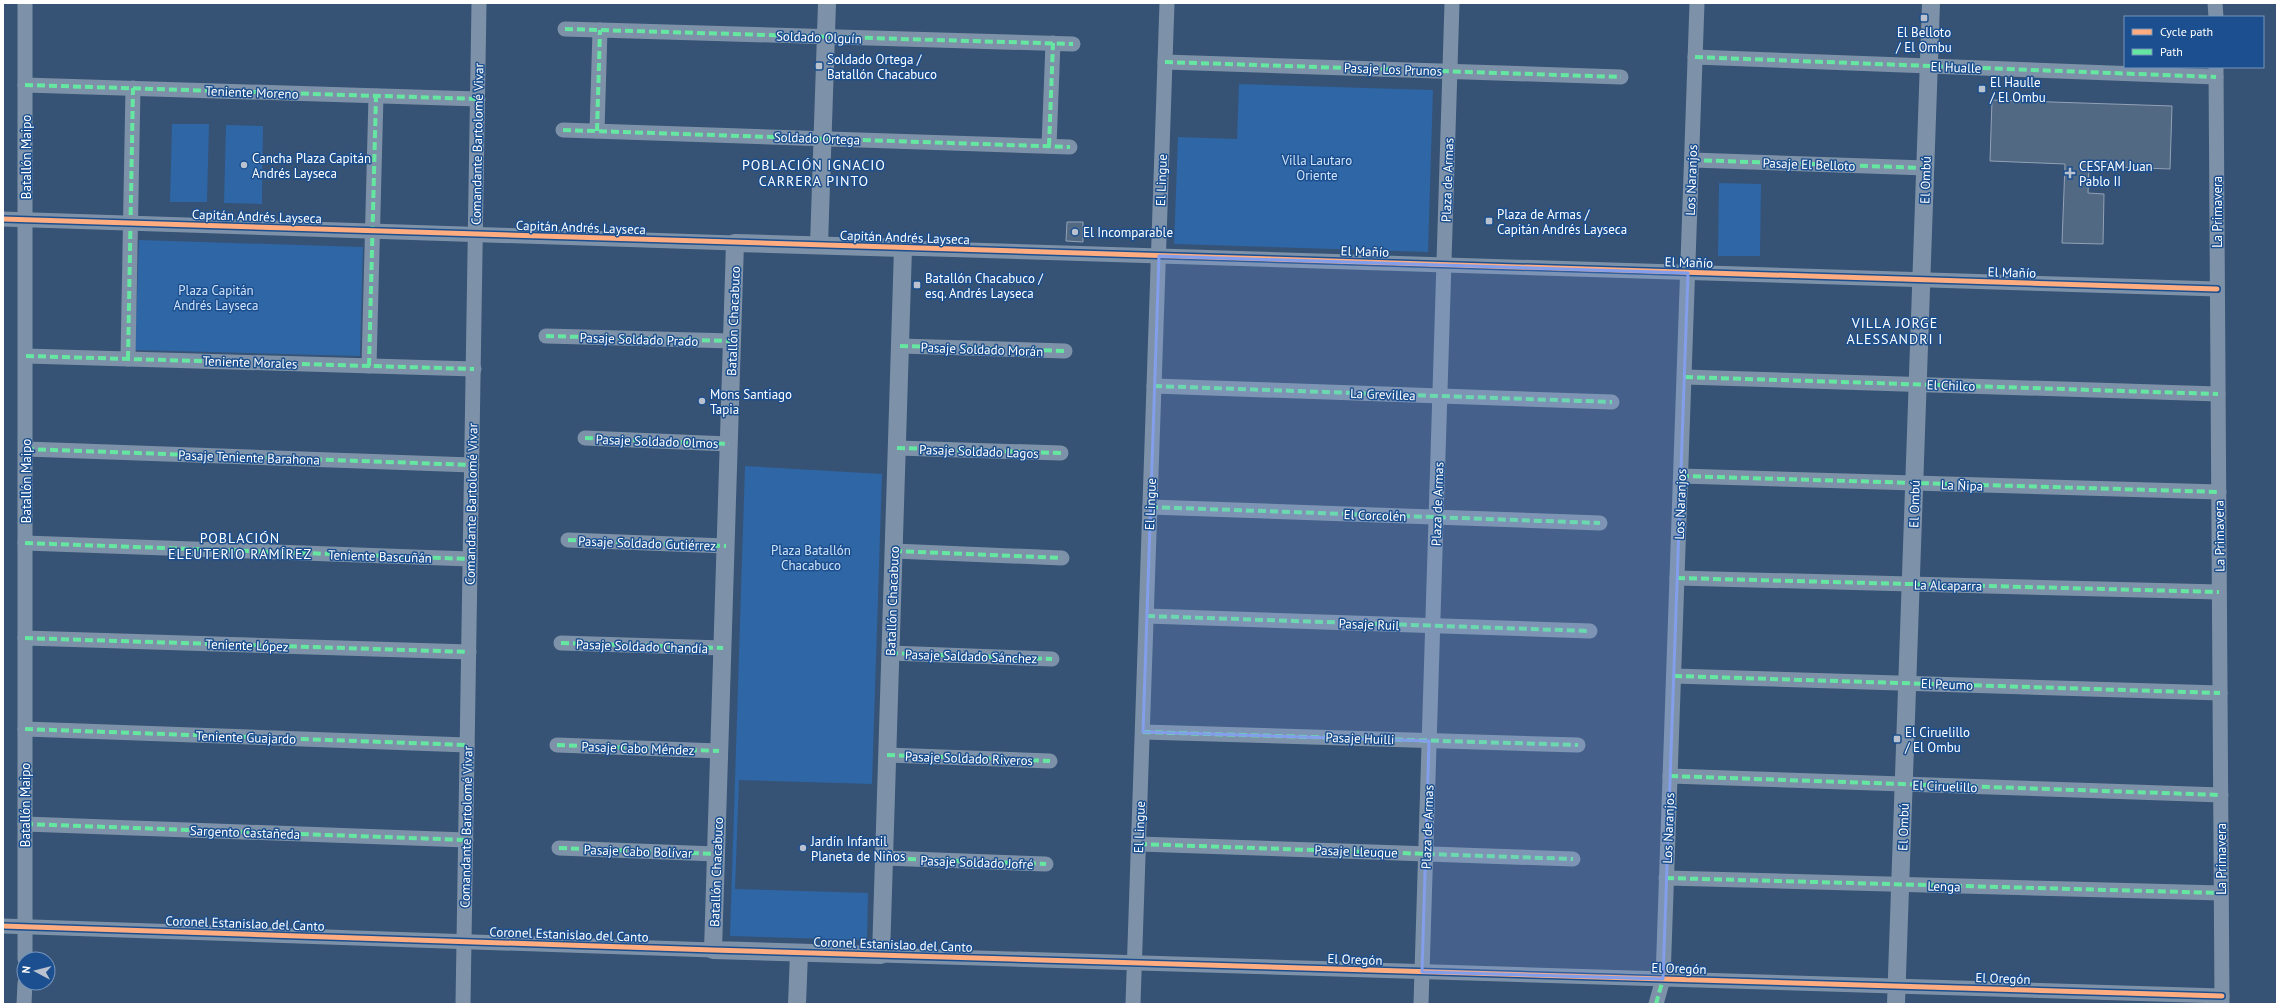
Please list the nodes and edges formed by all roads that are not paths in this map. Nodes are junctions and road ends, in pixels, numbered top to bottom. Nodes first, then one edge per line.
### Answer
1 (25, 3) edge
2 (479, 3) edge
3 (827, 3) edge
4 (1167, 3) edge
5 (1452, 3) edge
6 (1697, 3) edge
7 (1931, 3) edge
8 (2216, 3) edge
9 (2216, 16) edge
10 (565, 29) dead end
11 (600, 30) junction
12 (826, 37) junction
13 (1053, 43) junction
14 (1073, 44) dead end
15 (1695, 57) junction
16 (1165, 62) junction
17 (1929, 66) junction
18 (1450, 71) junction
19 (2216, 72) edge
20 (1621, 77) dead end
21 (26, 85) junction
22 (133, 88) junction
23 (376, 96) junction
24 (478, 99) junction
25 (563, 130) dead end
26 (598, 131) junction
27 (823, 138) junction
28 (1049, 146) junction
29 (1070, 147) dead end
30 (1692, 160) junction
31 (1926, 168) junction
32 (3, 219) edge
33 (26, 219) junction
34 (131, 223) junction
35 (372, 231) junction
36 (476, 234) junction
37 (735, 243) junction
38 (819, 245) junction
39 (903, 248) junction
40 (1159, 256) junction
41 (1444, 265) junction
42 (1688, 272) junction
43 (1922, 280) junction
44 (2217, 290) junction
45 (546, 336) dead end
46 (732, 341) junction
47 (900, 346) junction
48 (1065, 352) dead end
49 (26, 356) junction
50 (128, 359) junction
51 (369, 366) junction
52 (474, 369) junction
53 (1685, 377) junction
54 (1918, 384) junction
55 (1154, 386) junction
56 (2218, 394) junction
57 (1440, 396) junction
58 (1612, 402) dead end
59 (585, 438) dead end
60 (729, 444) junction
61 (897, 448) junction
62 (26, 449) junction
63 (1061, 454) dead end
64 (472, 465) junction
65 (1681, 476) junction
66 (1915, 483) junction
67 (2219, 492) junction
68 (1150, 507) junction
69 (1436, 517) junction
70 (1600, 523) dead end
71 (568, 540) dead end
72 (25, 542) junction
73 (726, 546) junction
74 (894, 551) junction
75 (1062, 558) dead end
76 (470, 559) junction
77 (1677, 578) junction
78 (1912, 584) junction
79 (2220, 592) junction
80 (1147, 616) junction
81 (1433, 626) junction
82 (1590, 631) dead end
83 (25, 638) junction
84 (561, 643) dead end
85 (723, 648) junction
86 (469, 652) junction
87 (890, 653) junction
88 (1052, 659) dead end
89 (1674, 676) junction
90 (1908, 683) junction
91 (2220, 693) junction
92 (25, 729) junction
93 (1143, 732) junction
94 (1429, 740) junction
95 (557, 744) dead end
96 (467, 745) junction
97 (1578, 745) dead end
98 (720, 750) junction
99 (887, 755) junction
100 (1050, 761) dead end
101 (1670, 776) junction
102 (1905, 784) junction
103 (2221, 795) junction
104 (25, 824) junction
105 (466, 840) junction
106 (1139, 844) junction
107 (559, 848) dead end
108 (716, 854) junction
109 (1426, 854) junction
110 (884, 858) junction
111 (1573, 859) dead end
112 (1046, 864) dead end
113 (1666, 878) junction
114 (1901, 884) junction
115 (2221, 893) junction
116 (3, 926) edge
117 (25, 927) junction
118 (464, 941) junction
119 (713, 950) junction
120 (25, 951) edge
121 (799, 953) junction
122 (881, 955) junction
123 (1135, 963) junction
124 (1422, 972) junction
125 (1663, 979) junction
126 (1898, 986) junction
127 (24, 991) edge
128 (2222, 1000) edge
129 (24, 1004) edge
130 (464, 1004) edge
131 (797, 1004) edge
132 (1133, 1004) edge
133 (1421, 1004) edge
134 (1656, 1004) edge
135 (1896, 1004) edge

1 - 21 street, Batallón Maipo
2 - 24 street, Comandante Bartolomé Vivar
3 - 12 street
4 - 16 street, El Lingue
5 - 18 street, Plaza de Armas
6 - 15 street, Los Naranjos
7 - 17 street, El Ombú
8 - 9 street
10 - 11 street, Soldado Olguín
11 - 12 street, Soldado Olguín
11 - 26 street
12 - 13 street, Soldado Olguín
12 - 27 street
13 - 14 street, Soldado Olguín
13 - 28 street
15 - 17 street, El Hualle
15 - 30 street, Los Naranjos
16 - 18 street, Pasaje Los Prunos
16 - 40 street, El Lingue
17 - 19 street, El Hualle
17 - 31 street, El Ombú
18 - 20 street, Pasaje Los Prunos
18 - 41 street, Plaza de Armas
19 - 44 street, La Primavera
21 - 22 street, Teniente Moreno
21 - 33 street, Batallón Maipo
22 - 23 street, Teniente Moreno
22 - 34 street
23 - 24 street, Teniente Moreno
23 - 35 street
24 - 36 street, Comandante Bartolomé Vivar
25 - 26 street, Soldado Ortega
26 - 27 street, Soldado Ortega
27 - 28 street, Soldado Ortega
27 - 38 street
28 - 29 street, Soldado Ortega
30 - 31 street, Pasaje El Belloto
30 - 42 street, Los Naranjos
31 - 43 street, El Ombú
32 - 33 street, Capitán Andrés Layseca
33 - 34 street, Capitán Andrés Layseca
33 - 49 street, Batallón Maipo
34 - 35 street, Capitán Andrés Layseca
34 - 50 street
35 - 36 street, Capitán Andrés Layseca
35 - 51 street
36 - 37 street, Capitán Andrés Layseca
36 - 52 street, Comandante Bartolomé Vivar
37 - 38 street, Capitán Andrés Layseca
37 - 46 street, Batallón Chacabuco
38 - 39 street, Capitán Andrés Layseca
39 - 40 street, Capitán Andrés Layseca
39 - 47 street, Batallón Chacabuco
40 - 41 street, El Mañío
40 - 55 street, El Lingue
41 - 42 street, El Mañío
41 - 57 street, Plaza de Armas
42 - 43 street, El Mañío
42 - 53 street, Los Naranjos
43 - 44 street, El Mañío
43 - 54 street, El Ombú
44 - 56 street, La Primavera
45 - 46 street, Pasaje Soldado Prado
46 - 60 street, Batallón Chacabuco
47 - 48 street, Pasaje Soldado Morán
47 - 61 street, Batallón Chacabuco
49 - 50 street, Teniente Morales
49 - 62 street, Batallón Maipo
50 - 51 street, Teniente Morales
51 - 52 street, Teniente Morales
52 - 64 street, Comandante Bartolomé Vivar
53 - 54 street, El Chilco
53 - 65 street, Los Naranjos
54 - 56 street, El Chilco
54 - 66 street, El Ombú
55 - 57 street, La Grevillea
55 - 68 street, El Lingue
56 - 67 street, La Primavera
57 - 58 street, La Grevillea
57 - 69 street, Plaza de Armas
59 - 60 street, Pasaje Soldado Olmos
60 - 73 street, Batallón Chacabuco
61 - 63 street, Pasaje Soldado Lagos
61 - 74 street, Batallón Chacabuco
62 - 64 street, Pasaje Teniente Barahona
62 - 72 street, Batallón Maipo
64 - 76 street, Comandante Bartolomé Vivar
65 - 66 street, La Ñipa
65 - 77 street, Los Naranjos
66 - 67 street, La Ñipa
66 - 78 street, El Ombú
67 - 79 street, La Primavera
68 - 69 street, El Corcolén
68 - 80 street, El Lingue
69 - 70 street, El Corcolén
69 - 81 street, Plaza de Armas
71 - 73 street, Pasaje Soldado Gutiérrez
72 - 76 street, Teniente Bascuñán
72 - 83 street, Batallón Maipo
73 - 85 street, Batallón Chacabuco
74 - 75 street
74 - 87 street, Batallón Chacabuco
76 - 86 street, Comandante Bartolomé Vivar
77 - 78 street, La Alcaparra
77 - 89 street, Los Naranjos
78 - 79 street, La Alcaparra
78 - 90 street, El Ombú
79 - 91 street, La Primavera
80 - 81 street, Pasaje Ruil
80 - 93 street, El Lingue
81 - 82 street, Pasaje Ruil
81 - 94 street, Plaza de Armas
83 - 86 street, Teniente López
83 - 92 street, Batallón Maipo
84 - 85 street, Pasaje Soldado Chandía
85 - 98 street, Batallón Chacabuco
86 - 96 street, Comandante Bartolomé Vivar
87 - 88 street, Pasaje Saldado Sánchez
87 - 99 street, Batallón Chacabuco
89 - 90 street, El Peumo
89 - 101 street, Los Naranjos
90 - 91 street, El Peumo
90 - 102 street, El Ombú
91 - 103 street, La Primavera
92 - 96 street, Teniente Guajardo
92 - 104 street, Batallón Maipo
93 - 94 street, Pasaje Huilli
93 - 106 street, El Lingue
94 - 97 street, Pasaje Huilli
94 - 109 street, Plaza de Armas
95 - 98 street, Pasaje Cabo Méndez
96 - 105 street, Comandante Bartolomé Vivar
98 - 108 street, Batallón Chacabuco
99 - 100 street, Pasaje Soldado Riveros
99 - 110 street, Batallón Chacabuco
101 - 102 street, El Ciruelillo
101 - 113 street, Los Naranjos
102 - 103 street, El Ciruelillo
102 - 114 street, El Ombú
103 - 115 street, La Primavera
104 - 105 street, Sargento Castañeda
104 - 117 street, Batallón Maipo
105 - 118 street, Comandante Bartolomé Vivar
106 - 109 street, Pasaje Lleuque
106 - 123 street, El Lingue
107 - 108 street, Pasaje Cabo Bolívar
108 - 119 street, Batallón Chacabuco
109 - 111 street, Pasaje Lleuque
109 - 124 street, Plaza de Armas
110 - 112 street, Pasaje Soldado Jofré
110 - 122 street, Batallón Chacabuco
113 - 114 street, Lenga
113 - 125 street, Los Naranjos
114 - 115 street, Lenga
114 - 126 street, El Ombú
115 - 128 street, La Primavera
116 - 117 street, Coronel Estanislao del Canto
117 - 118 street, Coronel Estanislao del Canto
117 - 120 street, Batallón Maipo
118 - 119 street, Coronel Estanislao del Canto
118 - 130 street, Comandante Bartolomé Vivar
119 - 121 street, Coronel Estanislao del Canto
121 - 122 street, Coronel Estanislao del Canto
121 - 131 street
122 - 123 street, Coronel Estanislao del Canto
123 - 124 street, El Oregón
123 - 132 street, El Lingue
124 - 125 street, El Oregón
124 - 133 street, Plaza de Armas
125 - 126 street, El Oregón
125 - 134 street, Los Naranjos
126 - 128 street, El Oregón
126 - 135 street, El Ombú
127 - 129 street

